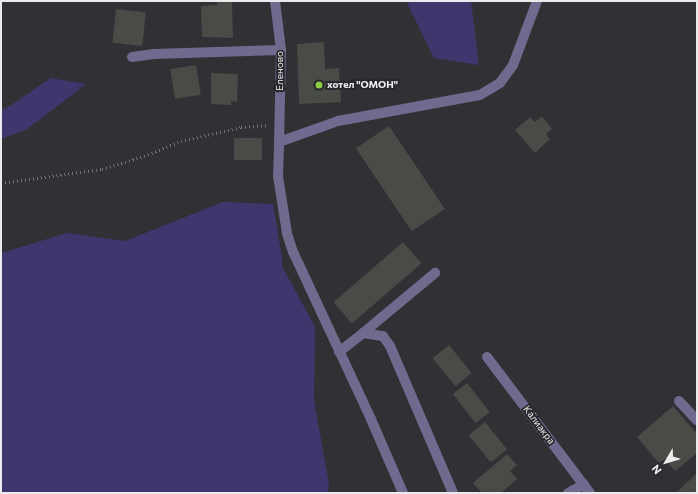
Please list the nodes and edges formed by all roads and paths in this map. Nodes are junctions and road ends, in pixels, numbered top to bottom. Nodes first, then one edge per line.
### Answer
1 (275, 1) edge
2 (537, 1) edge
3 (281, 50) junction
4 (132, 57) dead end
5 (280, 124) junction
6 (279, 142) junction
7 (1, 183) edge
8 (435, 273) dead end
9 (363, 333) junction
10 (339, 352) junction
11 (487, 357) dead end
12 (679, 401) dead end
13 (697, 420) edge
14 (584, 484) junction
15 (403, 493) edge
16 (453, 493) edge
17 (568, 493) edge
18 (590, 493) edge

1 - 3 street, Еленово
2 - 6 street
3 - 4 street
3 - 5 street, Еленово
5 - 6 street, Еленово
5 - 7 path
6 - 10 street, Еленово
8 - 9 street
9 - 10 street
9 - 16 street
10 - 15 street, Еленово
11 - 14 street, Калиакра
12 - 13 street
14 - 17 street
14 - 18 street, Калиакра

